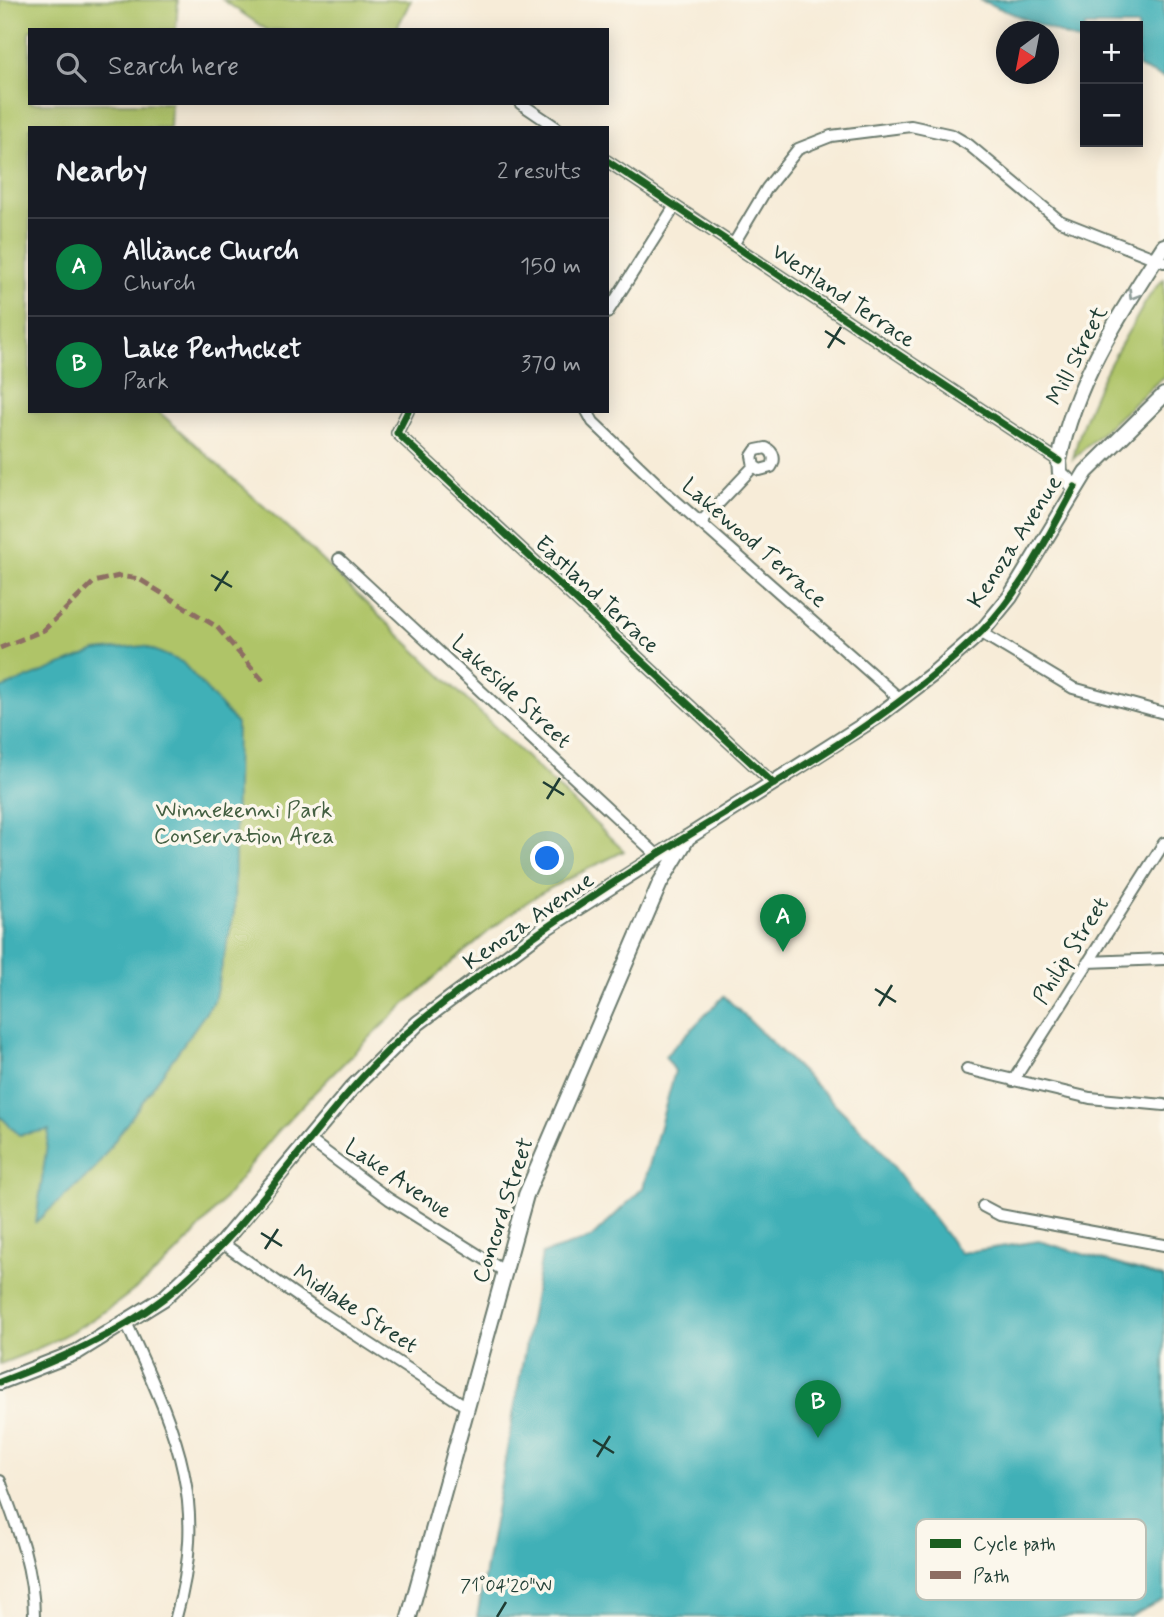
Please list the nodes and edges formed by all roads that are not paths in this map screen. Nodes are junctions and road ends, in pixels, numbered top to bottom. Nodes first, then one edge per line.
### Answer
1 (523, 105) edge
2 (554, 126) edge
3 (609, 162) edge
4 (675, 206) junction
5 (733, 245) junction
6 (1164, 246) edge
7 (1160, 261) edge
8 (609, 310) edge
9 (1164, 395) edge
10 (407, 413) edge
11 (588, 413) edge
12 (1059, 461) junction
13 (754, 466) dead end
14 (1075, 487) junction
15 (700, 523) junction
16 (339, 559) dead end
17 (980, 632) junction
18 (900, 699) junction
19 (1164, 713) edge
20 (774, 783) junction
21 (689, 836) junction
22 (1164, 843) edge
23 (657, 855) junction
24 (1164, 959) edge
25 (1088, 962) junction
26 (967, 1069) dead end
27 (1013, 1081) junction
28 (1164, 1105) edge
29 (308, 1139) junction
30 (983, 1206) dead end
31 (222, 1243) junction
32 (1164, 1245) edge
33 (504, 1271) junction
34 (126, 1322) junction
35 (0, 1382) edge
36 (467, 1407) junction
37 (0, 1481) edge
38 (34, 1617) edge
39 (176, 1617) edge
40 (409, 1617) edge

1 - 2 street
3 - 4 street, Westland Terrace
4 - 5 street, Westland Terrace
4 - 8 street
5 - 7 street
5 - 12 street, Westland Terrace
6 - 7 main road, Mill Street
7 -> 12 main road, Mill Street
9 - 14 main road, Kenoza Avenue
10 - 20 street, Eastland Terrace
11 - 15 street, Lakewood Terrace
12 - 14 main road
13 - 15 street
14 - 17 main road, Kenoza Avenue
15 - 18 street, Lakewood Terrace
16 - 23 street, Lakeside Street
17 - 18 main road, Kenoza Avenue
17 - 19 street
18 - 20 main road, Kenoza Avenue
20 - 21 main road, Kenoza Avenue
21 - 23 main road, Kenoza Avenue
21 - 33 main road, Concord Street
22 - 25 street, Philip Street
23 - 29 main road, Kenoza Avenue
24 - 25 street
25 - 27 street, Philip Street
26 - 27 street
27 - 28 street
29 - 31 main road, Kenoza Avenue
29 - 33 street, Lake Avenue
30 - 32 street
31 - 34 main road, Kenoza Avenue
31 - 36 street, Midlake Street
33 - 36 main road, Concord Street
34 - 35 main road, Kenoza Avenue
34 - 39 street
36 - 40 main road, Concord Street
37 - 38 street

